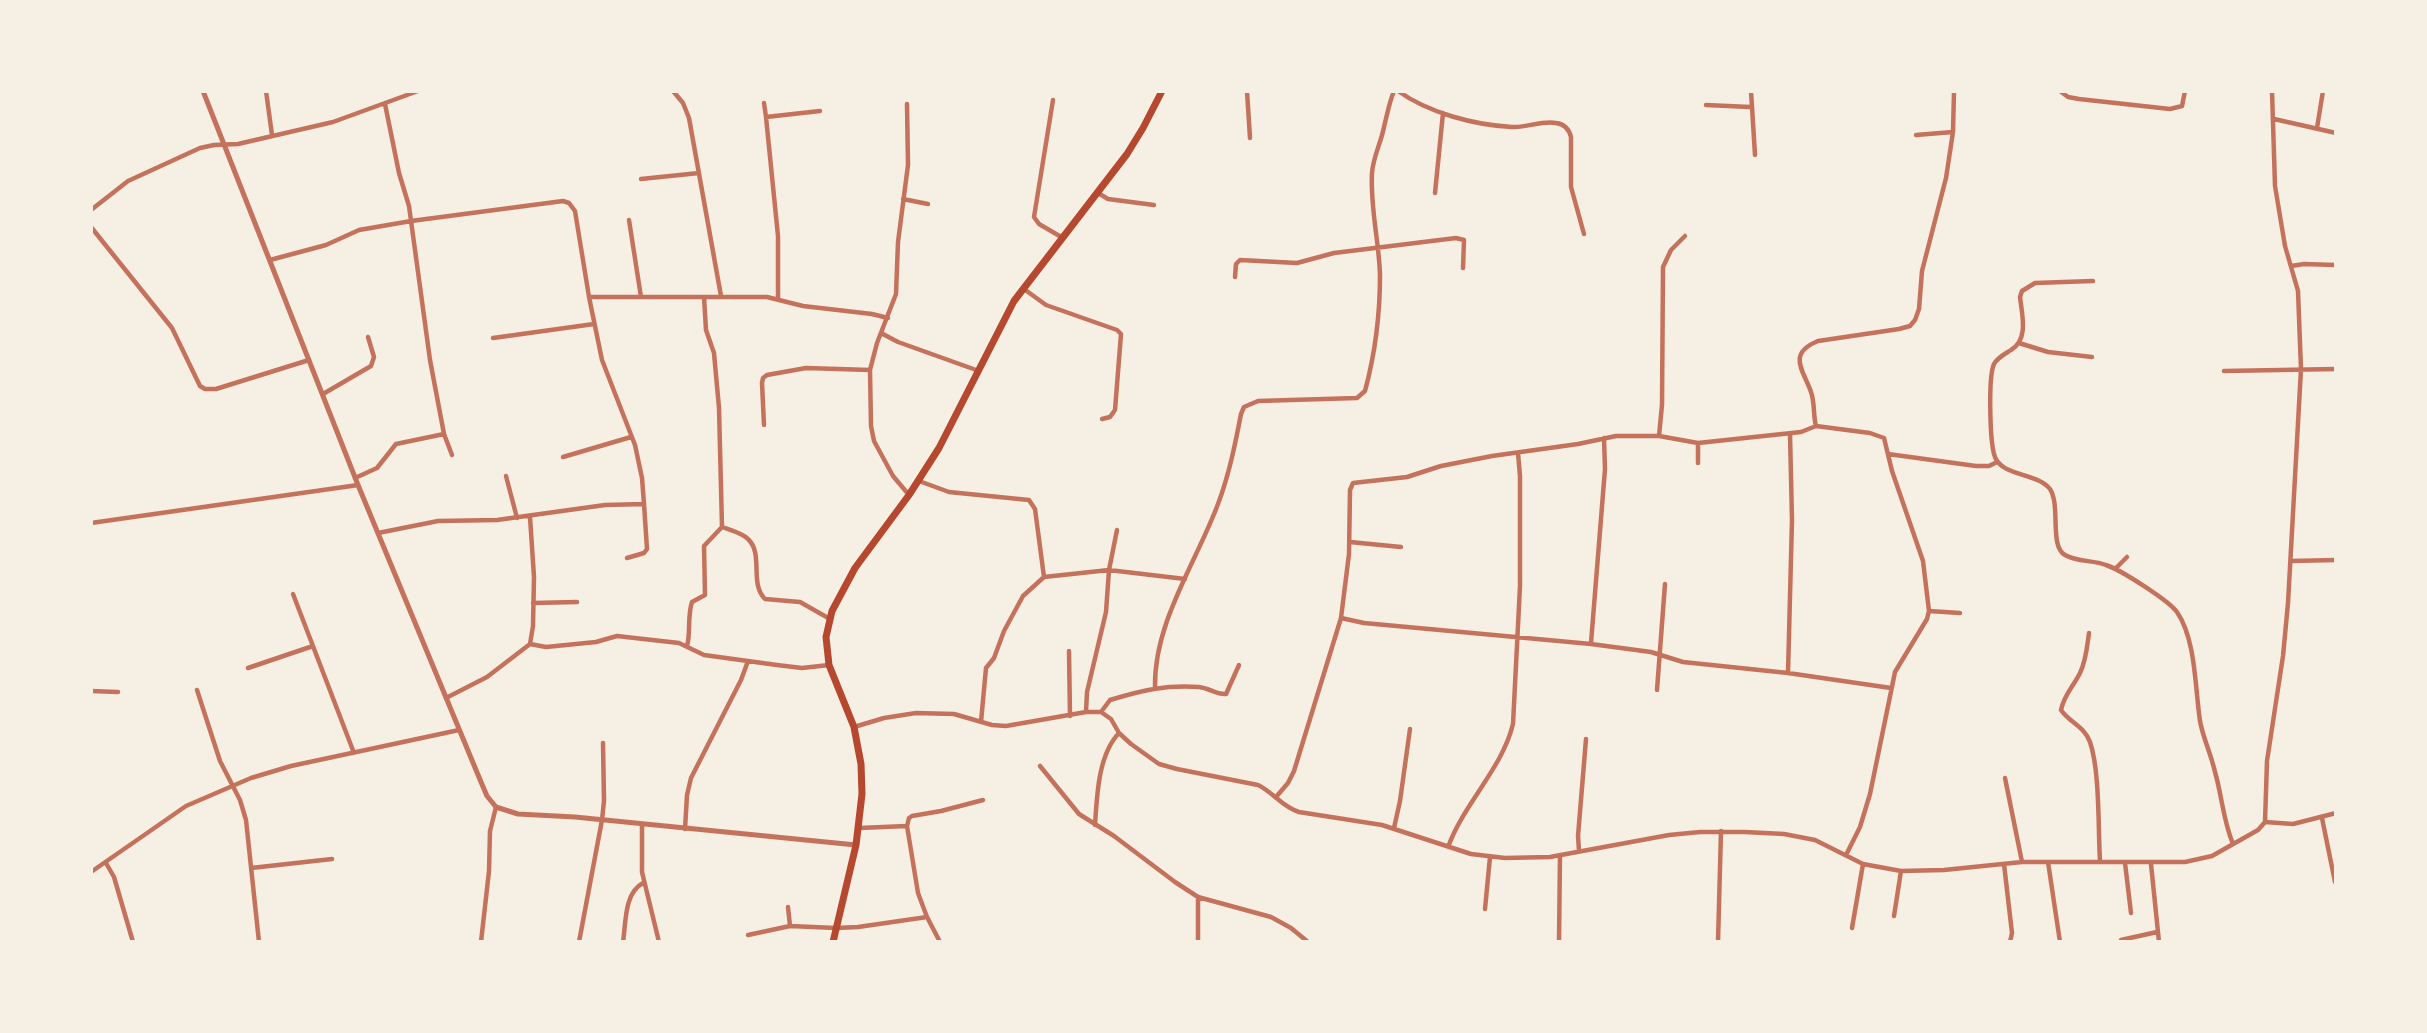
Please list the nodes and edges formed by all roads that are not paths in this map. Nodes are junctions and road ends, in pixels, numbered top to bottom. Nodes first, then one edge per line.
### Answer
1 (203, 91) edge
2 (267, 91) edge
3 (418, 91) edge
4 (673, 91) edge
5 (1162, 91) edge
6 (1247, 91) edge
7 (1396, 91) edge
8 (1751, 91) edge
9 (1954, 91) edge
10 (2060, 91) edge
11 (2185, 91) edge
12 (2272, 91) edge
13 (2323, 91) edge
14 (1054, 100) dead end
15 (764, 103) dead end
16 (386, 104) junction
17 (907, 104) dead end
18 (1706, 105) dead end
19 (1750, 107) junction
20 (820, 111) dead end
21 (1443, 113) junction
22 (766, 117) junction
23 (2274, 119) junction
24 (2317, 128) junction
25 (1953, 132) junction
26 (2336, 133) edge
27 (272, 135) junction
28 (1916, 135) dead end
29 (1250, 138) dead end
30 (224, 145) junction
31 (1755, 155) dead end
32 (699, 173) junction
33 (641, 179) dead end
34 (1098, 193) junction
35 (1436, 193) dead end
36 (903, 200) junction
37 (928, 204) dead end
38 (1154, 205) dead end
39 (91, 211) edge
40 (411, 220) junction
41 (629, 220) dead end
42 (91, 227) edge
43 (1584, 234) dead end
44 (1685, 236) dead end
45 (1063, 238) junction
46 (1377, 246) junction
47 (270, 260) junction
48 (2336, 265) edge
49 (2291, 267) junction
50 (1463, 268) dead end
51 (1235, 277) dead end
52 (2093, 281) dead end
53 (1023, 288) junction
54 (721, 296) junction
55 (589, 297) junction
56 (641, 297) junction
57 (704, 297) junction
58 (778, 299) junction
59 (888, 318) junction
60 (594, 324) junction
61 (881, 333) junction
62 (368, 337) dead end
63 (493, 338) dead end
64 (2019, 343) junction
65 (2092, 357) dead end
66 (309, 360) junction
67 (2301, 369) junction
68 (2336, 369) edge
69 (870, 370) junction
70 (979, 371) junction
71 (2224, 371) dead end
72 (323, 394) junction
73 (1102, 419) dead end
74 (764, 425) dead end
75 (1819, 427) junction
76 (444, 433) junction
77 (1790, 434) junction
78 (1659, 436) junction
79 (631, 437) junction
80 (1604, 438) junction
81 (1698, 443) junction
82 (1518, 453) junction
83 (452, 454) dead end
84 (1888, 454) junction
85 (563, 457) dead end
86 (1997, 462) junction
87 (1698, 463) dead end
88 (506, 476) dead end
89 (355, 478) junction
90 (918, 480) junction
91 (358, 485) junction
92 (909, 495) junction
93 (644, 504) junction
94 (530, 517) junction
95 (517, 518) junction
96 (91, 523) edge
97 (722, 527) junction
98 (1117, 530) dead end
99 (378, 533) junction
100 (1350, 542) junction
101 (1401, 547) dead end
102 (2127, 557) dead end
103 (627, 558) dead end
104 (2336, 559) edge
105 (2291, 561) junction
106 (2115, 569) junction
107 (1109, 570) junction
108 (1044, 578) junction
109 (1185, 579) junction
110 (1665, 584) dead end
111 (293, 594) dead end
112 (533, 603) junction
113 (577, 603) dead end
114 (1929, 611) junction
115 (1960, 613) dead end
116 (1341, 618) junction
117 (830, 619) junction
118 (2090, 633) dead end
119 (1517, 638) junction
120 (530, 644) junction
121 (1591, 644) junction
122 (313, 646) junction
123 (687, 646) junction
124 (1069, 651) dead end
125 (1660, 656) junction
126 (748, 661) junction
127 (829, 665) junction
128 (1238, 665) dead end
129 (248, 668) dead end
130 (1788, 673) junction
131 (1155, 687) junction
132 (1891, 688) junction
133 (197, 690) dead end
134 (91, 691) edge
135 (1657, 691) dead end
136 (118, 692) dead end
137 (446, 698) junction
138 (1086, 712) junction
139 (1101, 712) junction
140 (1070, 716) junction
141 (981, 722) junction
142 (854, 727) junction
143 (1410, 729) dead end
144 (459, 730) junction
145 (1119, 733) junction
146 (1586, 739) dead end
147 (603, 743) dead end
148 (354, 754) junction
149 (1040, 766) dead end
150 (2005, 778) dead end
151 (232, 786) junction
152 (1276, 797) junction
153 (983, 800) dead end
154 (496, 807) junction
155 (2336, 813) edge
156 (2322, 817) junction
157 (602, 820) junction
158 (2265, 822) junction
159 (642, 825) junction
160 (1095, 825) junction
161 (907, 826) junction
162 (685, 828) junction
163 (859, 828) junction
164 (1394, 828) junction
165 (1721, 831) junction
166 (2233, 844) junction
167 (856, 845) junction
168 (1448, 847) junction
169 (1579, 851) junction
170 (1559, 855) junction
171 (1846, 855) junction
172 (1490, 857) junction
173 (331, 859) dead end
174 (2022, 862) junction
175 (2048, 862) junction
176 (2100, 862) junction
177 (106, 863) junction
178 (2125, 863) junction
179 (1863, 864) junction
180 (2004, 864) junction
181 (2151, 864) junction
182 (251, 867) junction
183 (1901, 871) junction
184 (91, 872) edge
185 (2335, 882) edge
186 (643, 883) junction
187 (1198, 897) junction
188 (788, 908) dead end
189 (1485, 909) dead end
190 (2131, 913) dead end
191 (1894, 916) dead end
192 (927, 917) junction
193 (790, 926) junction
194 (836, 928) junction
195 (1852, 928) dead end
196 (2157, 932) junction
197 (748, 935) dead end
198 (2121, 940) dead end
199 (133, 942) edge
200 (258, 942) edge
201 (481, 942) edge
202 (579, 942) edge
203 (623, 942) edge
204 (659, 942) edge
205 (833, 942) edge
206 (940, 942) edge
207 (1198, 942) edge
208 (1308, 942) edge
209 (1559, 942) edge
210 (1718, 942) edge
211 (2010, 942) edge
212 (2060, 942) edge
213 (2159, 942) edge

1 - 30 street
2 - 27 street
3 - 16 street
4 - 32 street
5 - 34 main road
6 - 29 street
7 - 21 street
7 - 46 street
8 - 19 street
9 - 25 street
10 - 11 street
12 - 23 street
13 - 24 street
14 - 45 street
15 - 22 street
16 - 27 street
16 - 40 street
17 - 36 street
18 - 19 street
19 - 31 street
20 - 22 street
21 - 35 street
21 - 43 street
22 - 58 street
23 - 24 street
23 - 49 street
24 - 26 street
25 - 28 street
25 - 75 street
27 - 30 street
30 - 39 street
30 - 47 street
32 - 33 street
32 - 54 street
34 - 38 street
34 - 45 main road
36 - 37 street
36 - 59 street
40 - 47 street
40 - 55 street
40 - 76 street
41 - 56 street
42 - 66 street
44 - 78 street
45 - 53 main road
46 - 50 street
46 - 51 street
46 - 109 street
47 - 66 street
48 - 49 street
49 - 67 street
52 - 64 street
53 - 70 main road
53 - 73 street
54 - 57 street
54 - 58 street
55 - 56 street
55 - 60 street
56 - 57 street
57 - 97 street
58 - 59 street
59 - 61 street
60 - 63 street
60 - 79 street
61 - 69 street
61 - 70 street
62 - 72 street
64 - 65 street
64 - 86 street
66 - 72 street
67 - 68 street
67 - 71 street
67 - 105 street
69 - 74 street
69 - 92 street
70 - 90 main road
72 - 89 street
75 - 77 street
75 - 84 street
76 - 83 street
76 - 89 street
77 - 81 street
77 - 130 street
78 - 80 street
78 - 81 street
79 - 85 street
79 - 93 street
80 - 82 street
80 - 121 street
81 - 87 street
82 - 100 street
82 - 119 street
84 - 86 street
84 - 114 street
86 - 106 street
88 - 95 street
89 - 91 street
90 - 92 main road
90 - 108 street
91 - 96 street
91 - 99 street
92 - 117 main road
93 - 94 street
93 - 103 street
94 - 95 street
94 - 112 street
95 - 99 street
97 - 117 street
97 - 123 street
98 - 107 street
99 - 137 street
100 - 101 street
100 - 116 street
102 - 106 street
104 - 105 street
105 - 158 street
106 - 166 street
107 - 108 street
107 - 109 street
107 - 138 street
108 - 141 street
109 - 131 street
110 - 125 street
111 - 122 street
112 - 113 street
112 - 120 street
114 - 115 street
114 - 132 street
116 - 119 street
116 - 152 street
117 - 127 main road
118 - 176 street
119 - 121 street
119 - 168 street
120 - 123 street
120 - 137 street
121 - 125 street
122 - 129 street
122 - 148 street
123 - 126 street
124 - 140 street
125 - 130 street
125 - 135 street
126 - 127 street
126 - 162 street
127 - 142 main road
128 - 131 street
130 - 132 street
131 - 139 street
132 - 171 street
133 - 151 street
134 - 136 street
137 - 144 street
138 - 139 street
138 - 140 street
139 - 145 street
140 - 141 street
141 - 142 street
142 - 163 main road
143 - 164 street
144 - 148 street
144 - 154 street
145 - 152 street
145 - 160 street
146 - 169 street
147 - 157 street
148 - 151 street
149 - 160 street
150 - 174 street
151 - 177 street
151 - 182 street
152 - 164 street
153 - 161 street
154 - 157 street
154 - 201 street
155 - 156 street
156 - 158 street
156 - 185 street
157 - 159 street
157 - 202 street
158 - 166 street
159 - 162 street
159 - 186 street
160 - 187 street
161 - 163 street
161 - 192 street
162 - 167 street
163 - 167 main road
164 - 168 street
165 - 169 street
165 - 171 street
165 - 210 street
166 - 181 street
167 - 194 main road
168 - 172 street
169 - 170 street
170 - 172 street
170 - 209 street
171 - 179 street
172 - 189 street
173 - 182 street
174 - 175 street
174 - 180 street
175 - 176 street
175 - 212 street
176 - 178 street
177 - 184 street
177 - 199 street
178 - 181 street
178 - 190 street
179 - 183 street
179 - 195 street
180 - 183 street
180 - 211 street
181 - 196 street
182 - 200 street
183 - 191 street
186 - 203 street
186 - 204 street
187 - 207 street
187 - 208 street
188 - 193 street
192 - 194 street
192 - 206 street
193 - 194 street
193 - 197 street
194 - 205 main road
196 - 198 street
196 - 213 street

